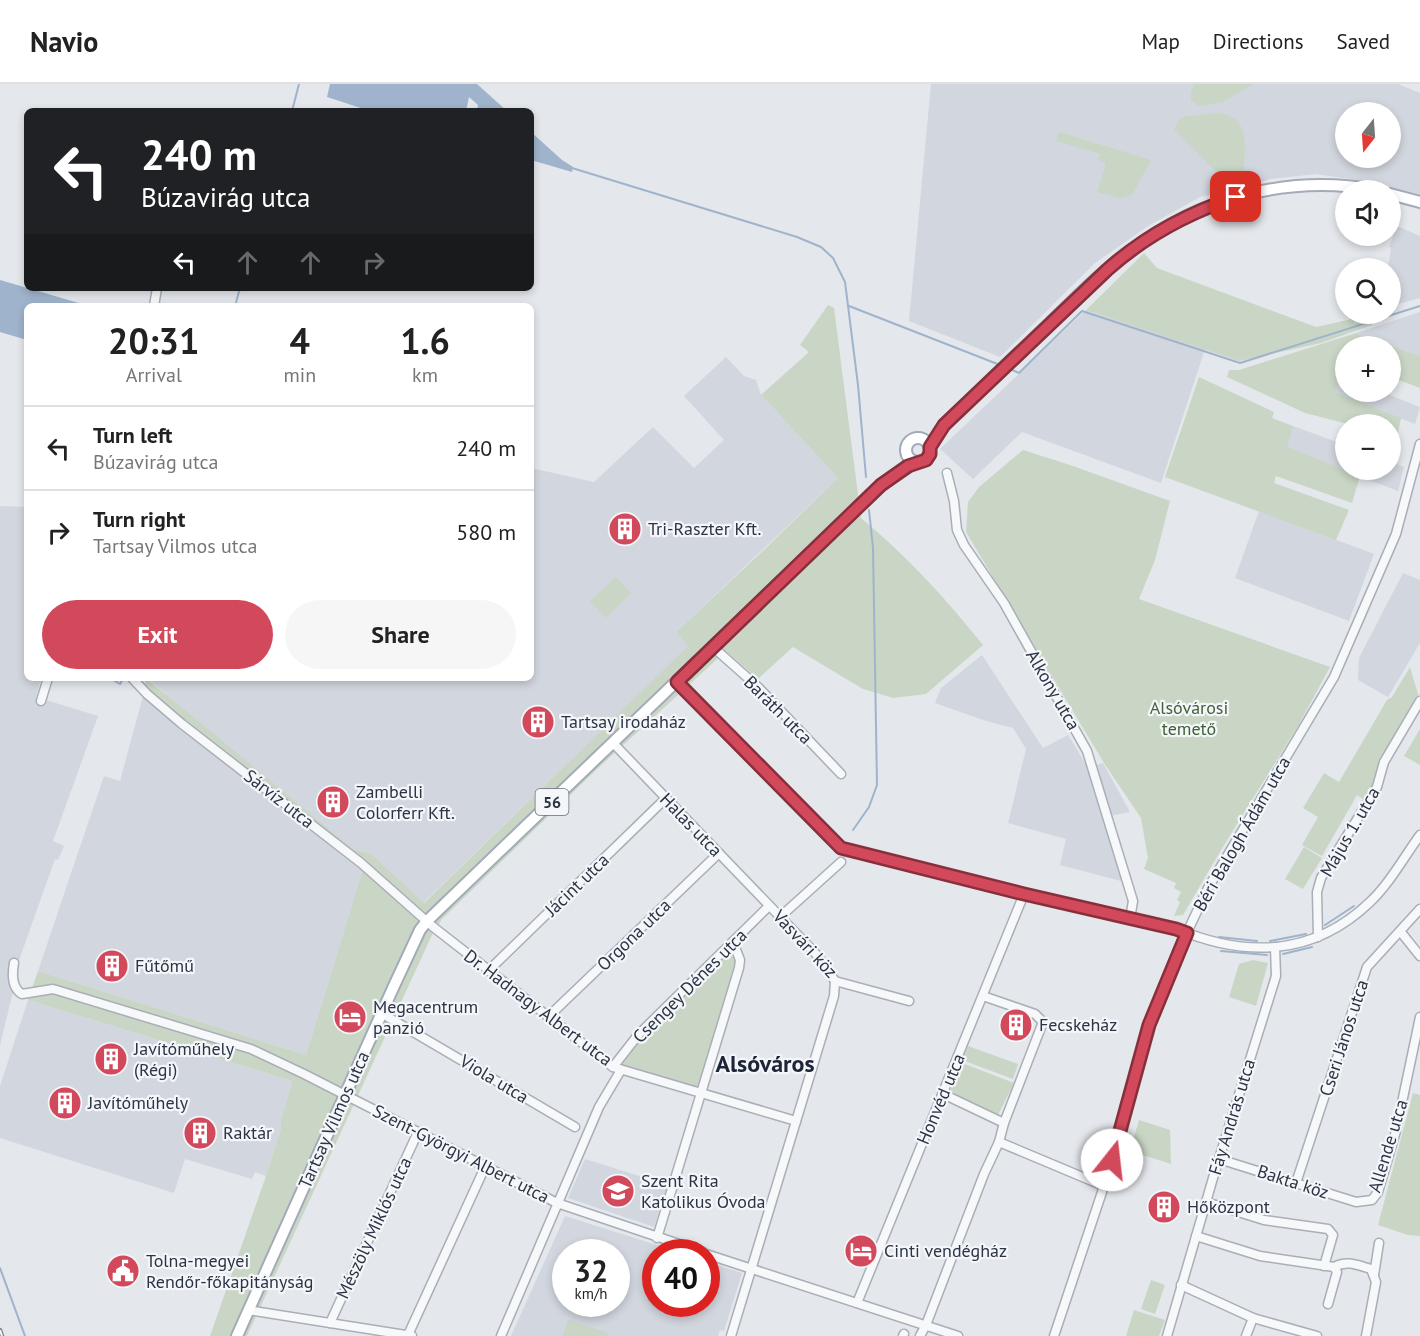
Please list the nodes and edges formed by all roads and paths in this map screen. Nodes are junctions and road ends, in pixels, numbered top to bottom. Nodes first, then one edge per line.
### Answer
1 (1335, 185) edge
2 (1401, 197) edge
3 (1420, 202) edge
4 (944, 425) junction
5 (918, 438) junction
6 (1420, 444) edge
7 (930, 447) junction
8 (905, 451) junction
9 (916, 462) junction
10 (947, 473) dead end
11 (881, 485) junction
12 (713, 647) junction
13 (47, 681) edge
14 (135, 681) edge
15 (677, 682) junction
16 (41, 701) dead end
17 (1420, 701) edge
18 (613, 743) junction
19 (841, 774) dead end
20 (665, 799) junction
21 (1420, 835) edge
22 (719, 853) junction
23 (841, 862) dead end
24 (1024, 894) junction
25 (769, 906) junction
26 (1420, 909) edge
27 (780, 917) junction
28 (1130, 919) junction
29 (427, 921) junction
30 (1400, 931) junction
31 (1187, 933) junction
32 (1318, 938) junction
33 (734, 942) junction
34 (1275, 947) junction
35 (1420, 956) edge
36 (14, 963) dead end
37 (488, 971) junction
38 (835, 981) junction
39 (983, 996) junction
40 (909, 1001) dead end
41 (381, 1013) junction
42 (548, 1017) junction
43 (1420, 1017) edge
44 (617, 1069) junction
45 (702, 1092) junction
46 (943, 1094) junction
47 (344, 1095) junction
48 (796, 1121) junction
49 (1004, 1123) junction
50 (575, 1127) dead end
51 (418, 1132) junction
52 (999, 1142) junction
53 (1219, 1159) junction
54 (485, 1167) junction
55 (1296, 1183) junction
56 (1104, 1186) junction
57 (1206, 1202) junction
58 (1368, 1202) joint
59 (557, 1203) junction
60 (1196, 1236) junction
61 (657, 1238) junction
62 (660, 1239) edge
63 (1379, 1244) dead end
64 (720, 1258) edge
65 (1324, 1266) junction
66 (1334, 1267) junction
67 (751, 1268) junction
68 (1374, 1275) junction
69 (1181, 1286) junction
70 (857, 1303) junction
71 (1328, 1304) dead end
72 (248, 1310) junction
73 (1253, 1318) junction
74 (330, 1323) junction
75 (926, 1325) junction
76 (237, 1336) edge
77 (410, 1336) edge
78 (501, 1336) edge
79 (731, 1336) edge
80 (920, 1336) edge
81 (958, 1336) edge
82 (1054, 1336) edge
83 (1167, 1336) edge
84 (1246, 1336) edge
85 (1317, 1336) edge
86 (1365, 1336) edge

1 - 4 main road, 56
2 - 3 main road
4 - 5 main road, 56
4 - 7 main road, 56
5 - 7 main road
5 - 8 main road, 56
6 - 31 street, Béri Balogh Ádám utca
7 - 9 main road, 56
8 - 9 main road
8 - 11 main road, 56
9 - 11 main road, 56
10 - 28 street, Alkony utca
11 - 12 main road, Tartsay Vilmos utca / 56
12 - 15 main road, Tartsay Vilmos utca / 56
12 - 19 street, Baráth utca
13 - 16 street
14 - 29 street, Sárvíz utca
15 - 18 main road, Tartsay Vilmos utca / 56
15 - 24 street
17 - 32 street, Május 1. utca
18 - 20 street, Halas utca
18 - 29 main road, Tartsay Vilmos utca / 56
20 - 22 street, Halas utca
20 - 37 street, Jácint utca
21 - 32 street
22 - 25 street, Halas utca
22 - 42 street, Orgona utca
23 - 27 street
24 - 28 street
24 - 39 street, Honvéd utca
25 - 27 street, Vasvári köz
25 - 33 street, Csengey Dénes utca
26 - 30 street, Cseri János utca
27 - 38 street, Vasvári köz
28 - 31 street
29 - 37 street, Dr. Hadnagy Albert utca
29 - 41 main road, Tartsay Vilmos utca / 56
30 - 35 street
30 - 55 street, Cseri János utca
31 - 34 street
31 - 56 street, Béri Balogh Ádám utca
32 - 34 street
33 - 44 street, Csengey Dénes utca
33 - 45 street
34 - 53 street, Fáy András utca
36 - 47 street, Szent-Györgyi Albert utca
37 - 42 street, Dr. Hadnagy Albert utca
38 - 40 street, Vasvári köz
38 - 48 street
39 - 46 street, Honvéd utca
39 - 49 street
41 - 47 main road, Tartsay Vilmos utca / 56
41 - 50 street, Viola utca
42 - 44 street, Dr. Hadnagy Albert utca
43 - 58 street, Allende utca
44 - 45 street, Dr. Hadnagy Albert utca
44 - 59 street, Csengey Dénes utca
45 - 48 street, Dr. Hadnagy Albert utca
45 - 61 street
46 - 49 street
46 - 70 street, Honvéd utca
47 - 51 street, Szent-Györgyi Albert utca
47 - 72 main road, Tartsay Vilmos utca / 56
48 - 67 street
49 - 52 street
51 - 54 street, Szent-Györgyi Albert utca
51 - 74 street, Mészöly Miklós utca
52 - 56 street
52 - 75 street
53 - 55 street, Bakta köz
53 - 57 street, Fáy András utca
54 - 59 street, Szent-Györgyi Albert utca
54 - 77 street
55 - 58 street, Bakta köz
56 - 82 street, Béri Balogh Ádám utca
57 - 60 street, Fáy András utca
57 - 65 street
59 - 61 street, Szent-Györgyi Albert utca
59 - 78 street, Csengey Dénes utca
60 - 65 street
60 - 69 street, Fáy András utca
61 - 62 street, Szent-Györgyi Albert utca
63 - 68 street
64 - 67 street, Szent-Györgyi Albert utca
65 - 66 street
66 - 68 street
66 - 71 street
67 - 70 street, Szent-Györgyi Albert utca
67 - 79 street
68 - 86 street
69 - 73 street
69 - 83 street, Fáy András utca
70 - 75 street, Szent-Györgyi Albert utca
72 - 74 street
72 - 76 main road, Tartsay Vilmos utca / 56
73 - 84 street
73 - 85 street
74 - 77 street
75 - 80 street
75 - 81 street, Szent-Györgyi Albert utca

